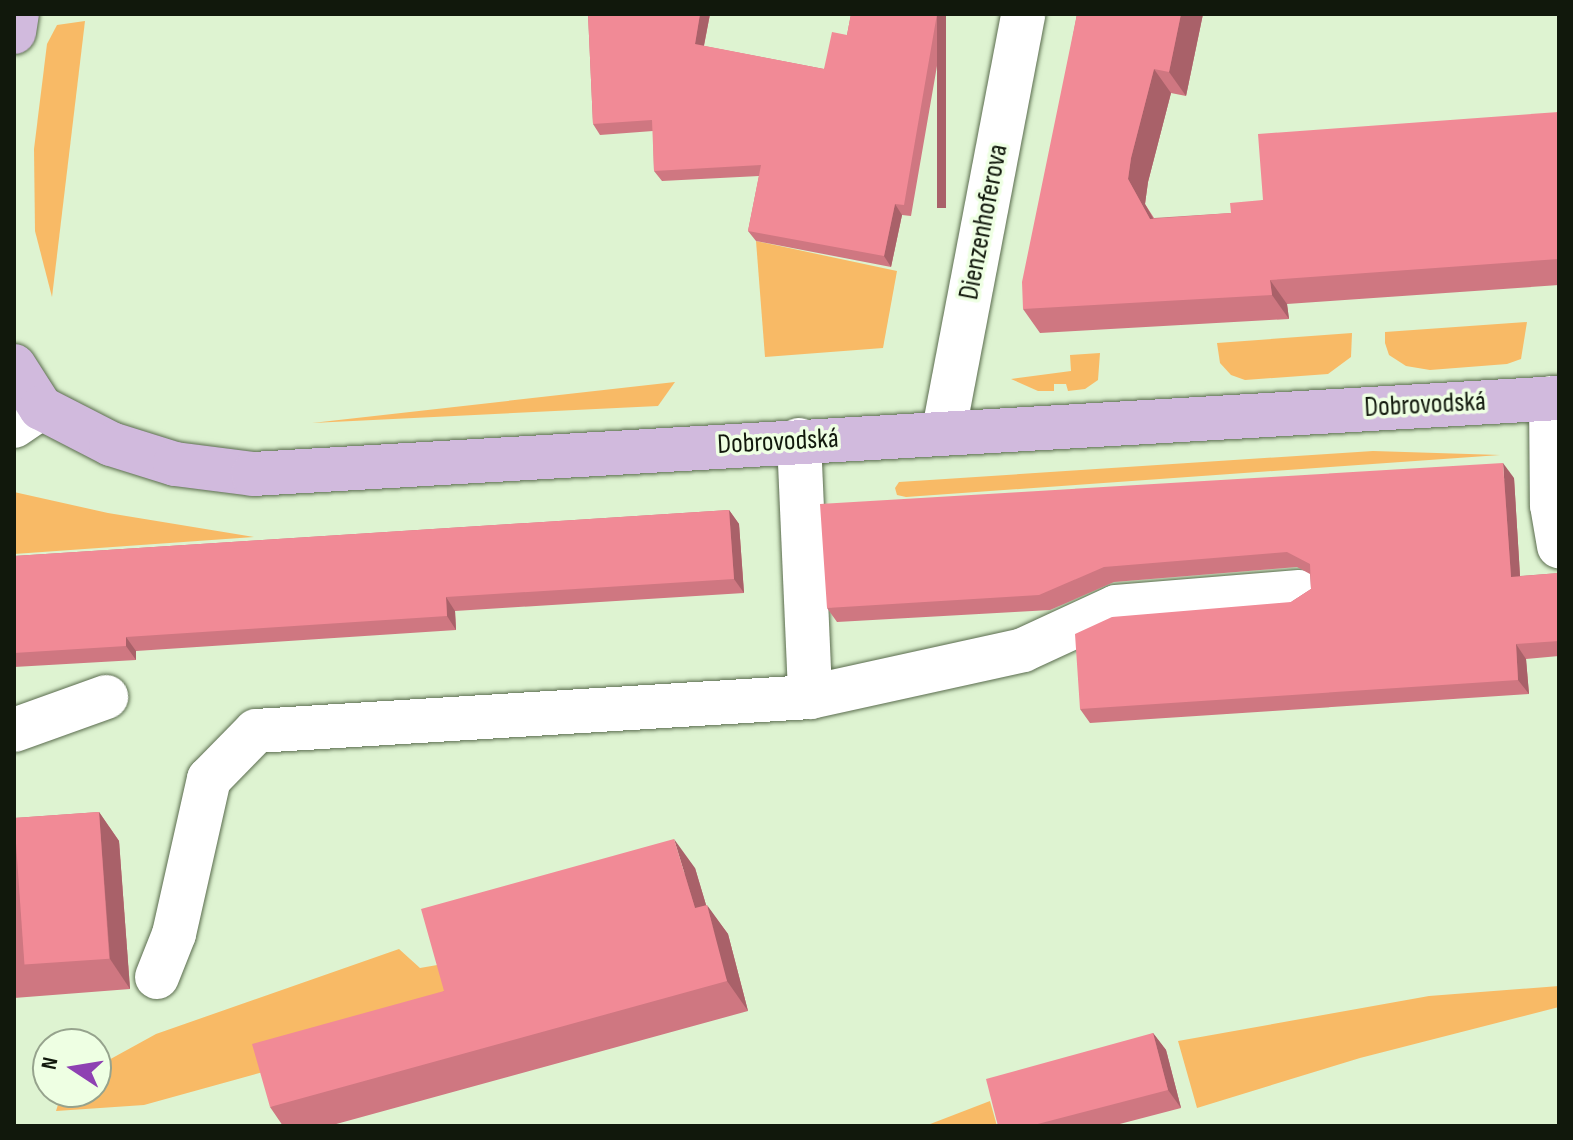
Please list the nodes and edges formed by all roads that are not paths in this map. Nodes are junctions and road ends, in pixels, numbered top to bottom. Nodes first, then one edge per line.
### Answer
1 (17, 14) edge
2 (1023, 14) edge
3 (14, 32) edge
4 (14, 366) edge
5 (1555, 398) edge
6 (28, 417) edge
7 (944, 430) junction
8 (799, 440) junction
9 (1559, 546) edge
10 (1299, 592) dead end
11 (106, 697) dead end
12 (810, 697) junction
13 (14, 730) edge
14 (157, 977) dead end

1 - 3 main road
2 - 7 street, Dienzenhoferova
4 - 6 main road
5 - 7 main road, Dobrovodská
5 - 9 street
6 - 8 main road, Dobrovodská
7 - 8 main road, Dobrovodská
8 - 12 street
10 - 12 street
11 - 13 street
12 - 14 street

